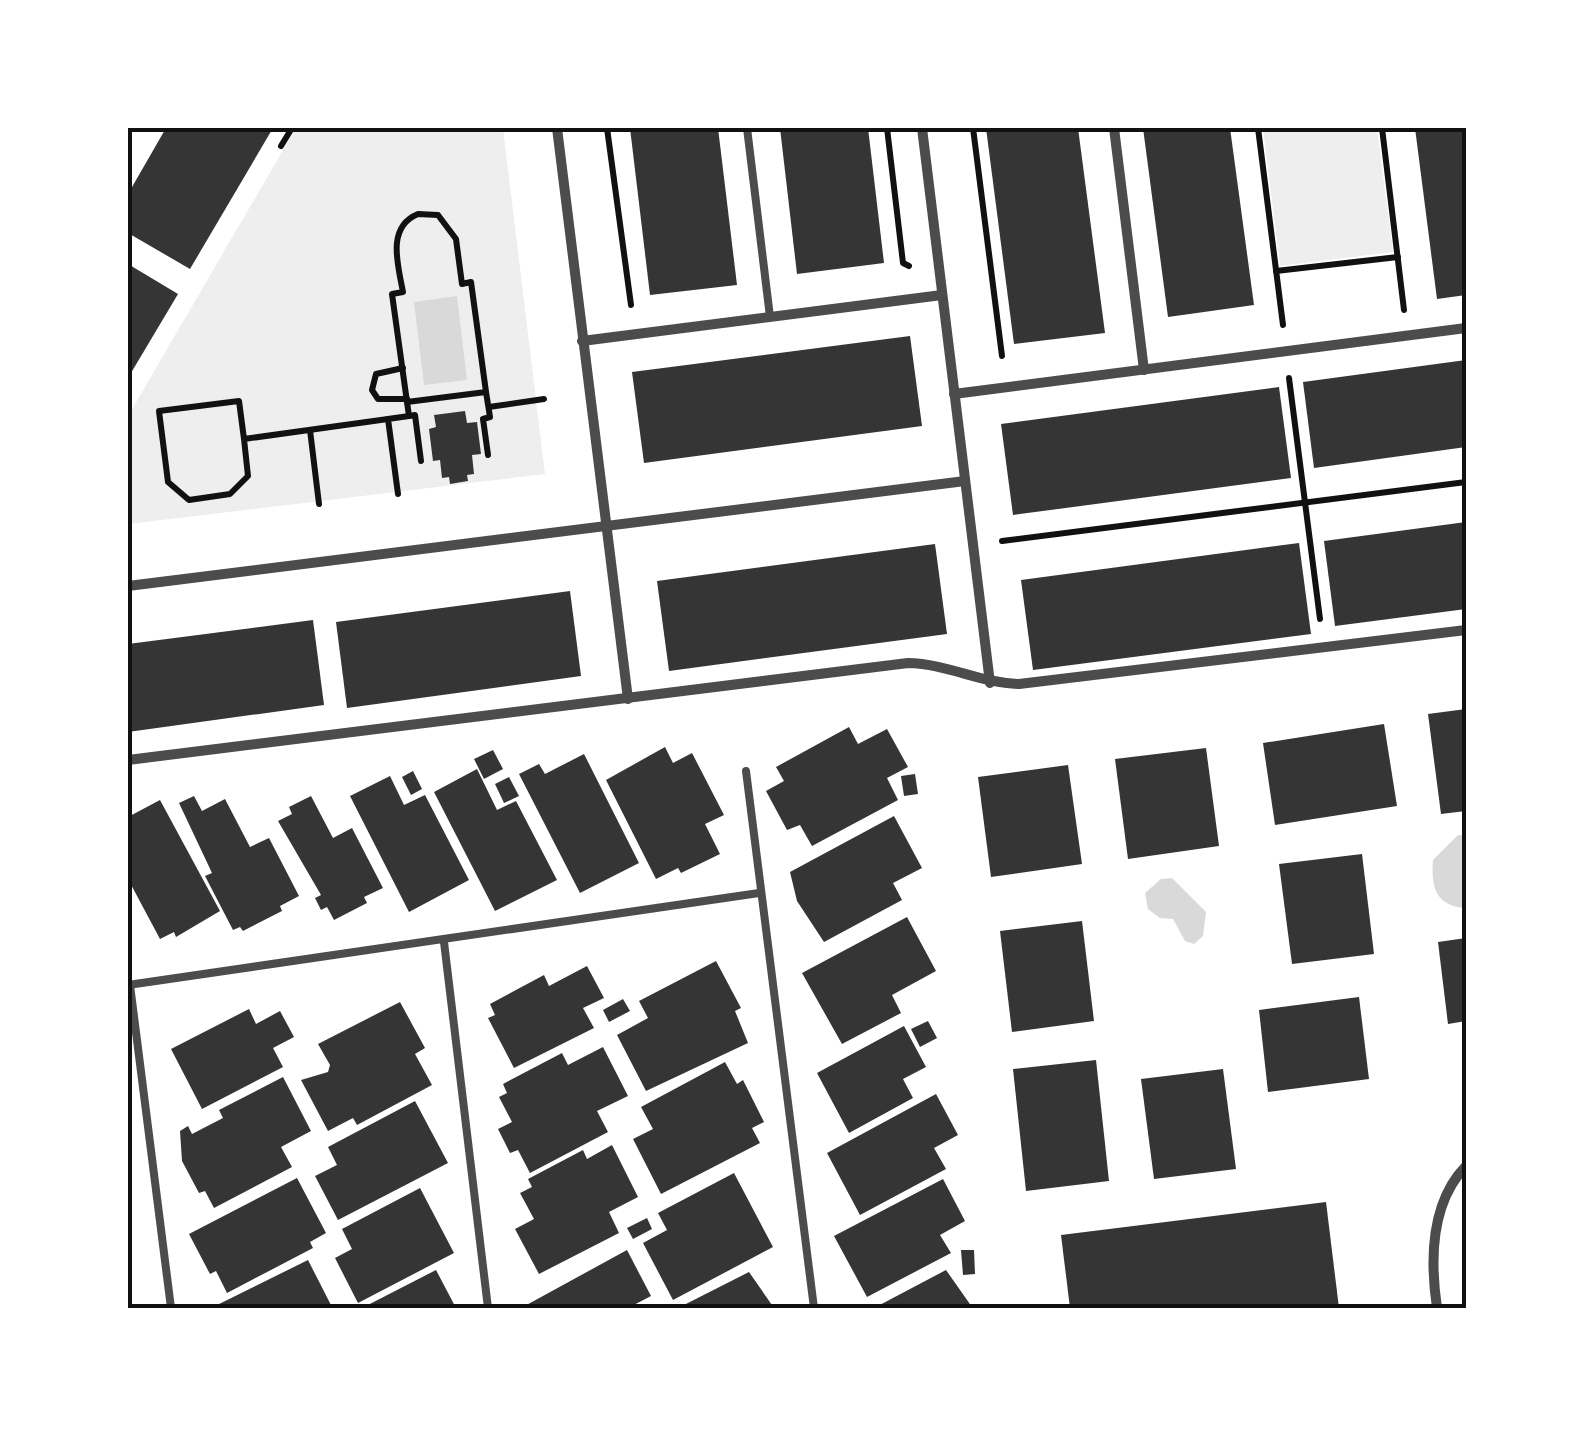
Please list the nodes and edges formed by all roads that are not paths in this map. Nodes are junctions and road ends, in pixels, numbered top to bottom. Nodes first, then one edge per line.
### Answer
1 (557, 128) edge
2 (747, 128) edge
3 (922, 128) edge
4 (1114, 128) edge
5 (942, 295) junction
6 (770, 317) junction
7 (1466, 328) edge
8 (582, 341) junction
9 (1144, 370) junction
10 (954, 394) junction
11 (965, 481) junction
12 (606, 526) junction
13 (128, 586) edge
14 (1466, 630) edge
15 (990, 683) junction
16 (628, 699) junction
17 (128, 760) edge
18 (746, 771) dead end
19 (759, 893) junction
20 (444, 942) junction
21 (129, 985) edge
22 (1466, 1166) edge
23 (171, 1308) edge
24 (488, 1308) edge
25 (814, 1308) edge
26 (1437, 1308) edge

1 - 8 street
2 - 6 lane
3 - 5 street
4 - 9 street
5 - 6 street
5 - 10 street
6 - 8 street
7 - 9 street
8 - 12 street
9 - 10 street
10 - 11 street
11 - 12 street
11 - 15 street
12 - 13 street
12 - 16 street
14 - 15 street
15 - 16 street
16 - 17 street
18 - 19 lane
19 - 20 lane
19 - 25 lane
20 - 21 lane
20 - 24 lane
21 - 23 lane
22 - 26 street

